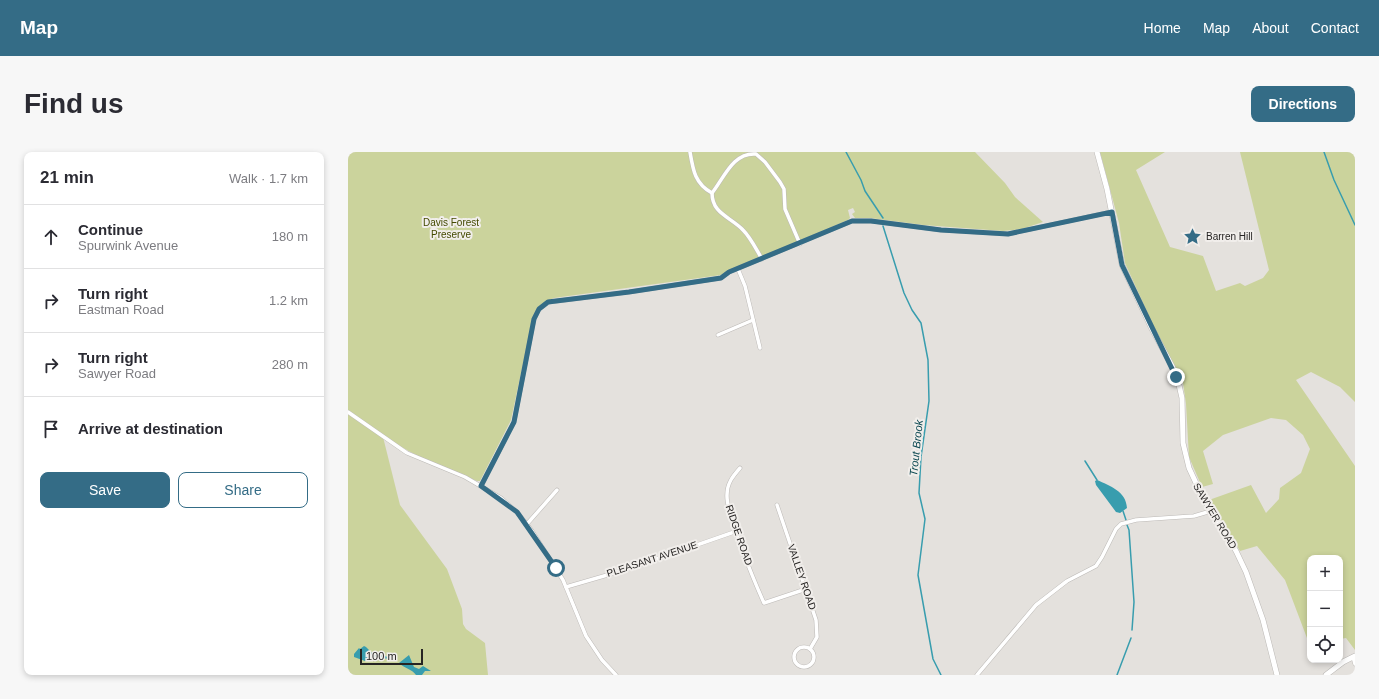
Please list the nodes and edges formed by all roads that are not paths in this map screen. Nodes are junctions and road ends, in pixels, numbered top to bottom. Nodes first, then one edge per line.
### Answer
1 (690, 152) edge
2 (1097, 152) edge
3 (756, 153) edge
4 (712, 193) junction
5 (1112, 212) junction
6 (800, 244) junction
7 (762, 259) junction
8 (738, 269) junction
9 (753, 320) junction
10 (718, 335) dead end
11 (760, 348) dead end
12 (348, 412) edge
13 (740, 468) dead end
14 (481, 486) junction
15 (557, 490) dead end
16 (777, 505) dead end
17 (1211, 511) junction
18 (527, 524) junction
19 (737, 531) junction
20 (566, 587) junction
21 (806, 589) junction
22 (810, 649) junction
23 (1354, 656) edge
24 (1355, 664) edge
25 (616, 675) edge
26 (977, 675) edge
27 (1277, 675) edge
28 (1326, 675) edge

1 - 4 street
2 - 5 street, SAWYER ROAD
3 - 4 street
3 - 6 street
4 - 7 street
5 - 6 street
5 - 17 street, SAWYER ROAD
6 - 7 street
7 - 8 street
8 - 9 street
8 - 14 street
9 - 10 street
9 - 11 street
12 - 14 street
13 - 19 street, RIDGE ROAD
14 - 18 street
15 - 18 street
16 - 21 street, VALLEY ROAD
17 - 26 street
17 - 27 street, SAWYER ROAD
18 - 20 street
19 - 20 street, PLEASANT AVENUE
19 - 21 street, RIDGE ROAD
20 - 25 street
21 - 22 street, VALLEY ROAD
22 - 22 street, VALLEY ROAD
23 - 24 street
23 - 28 street

